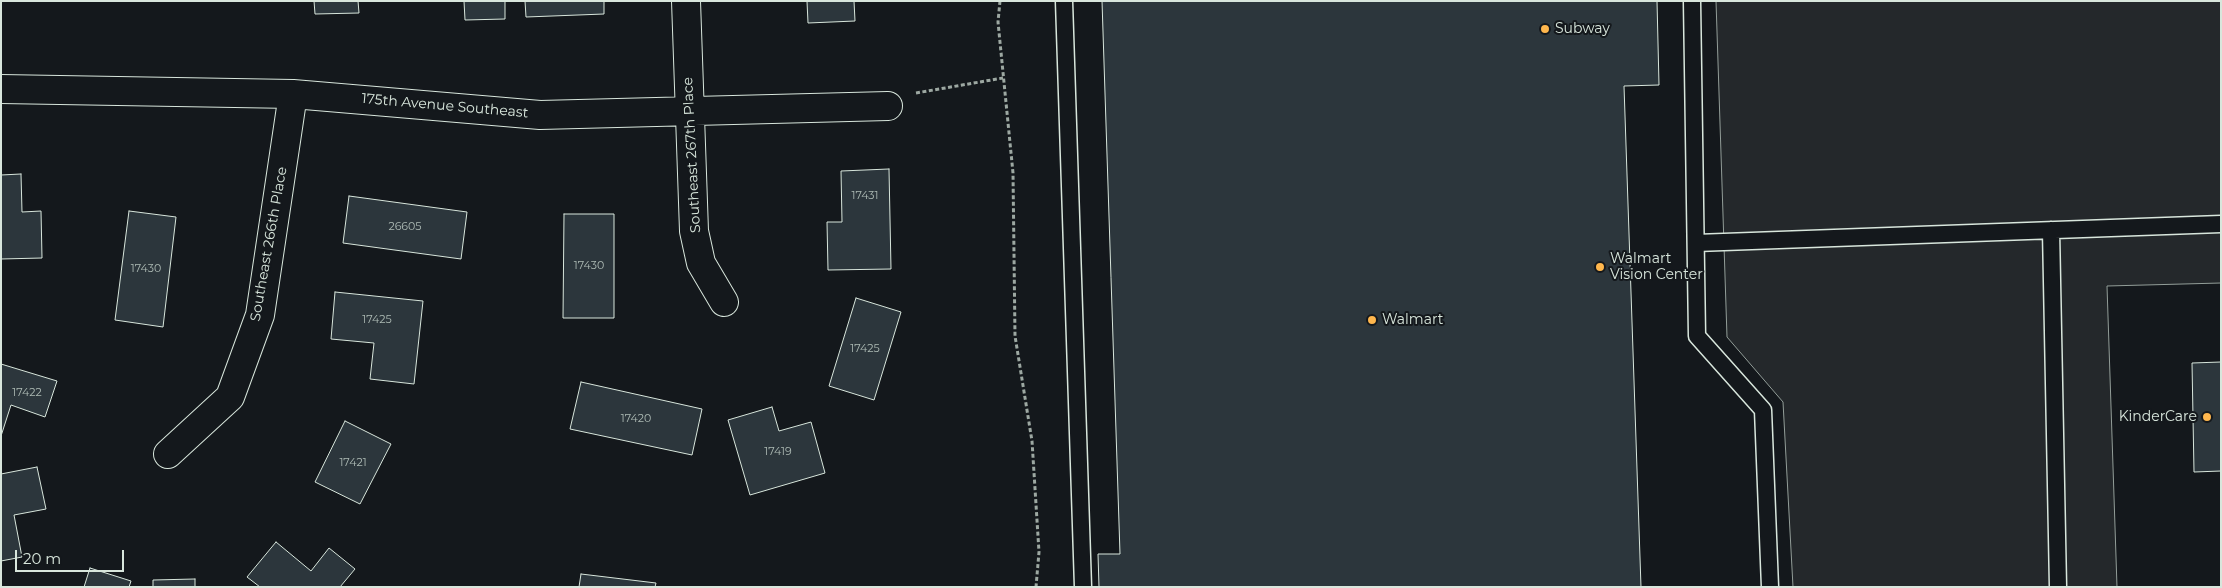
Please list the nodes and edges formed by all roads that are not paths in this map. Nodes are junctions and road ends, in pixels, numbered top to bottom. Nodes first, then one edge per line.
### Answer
1 (686, 1) edge
2 (1064, 1) edge
3 (1692, 1) edge
4 (1, 89) edge
5 (293, 94) junction
6 (888, 106) road end
7 (690, 111) junction
8 (2221, 224) edge
9 (2051, 230) junction
10 (1696, 243) junction
11 (724, 302) dead end
12 (168, 454) dead end
13 (1083, 587) edge
14 (1770, 587) edge
15 (2058, 587) edge

1 - 7 street, Southeast 267th Place
2 - 13 lane
3 - 10 lane
4 - 5 street, 175th Avenue Southeast
5 - 7 street, 175th Avenue Southeast
5 - 12 street, Southeast 266th Place
6 - 7 street, 175th Avenue Southeast
7 - 11 street, Southeast 267th Place
8 - 9 lane
9 - 10 lane
9 - 15 lane
10 - 14 lane

